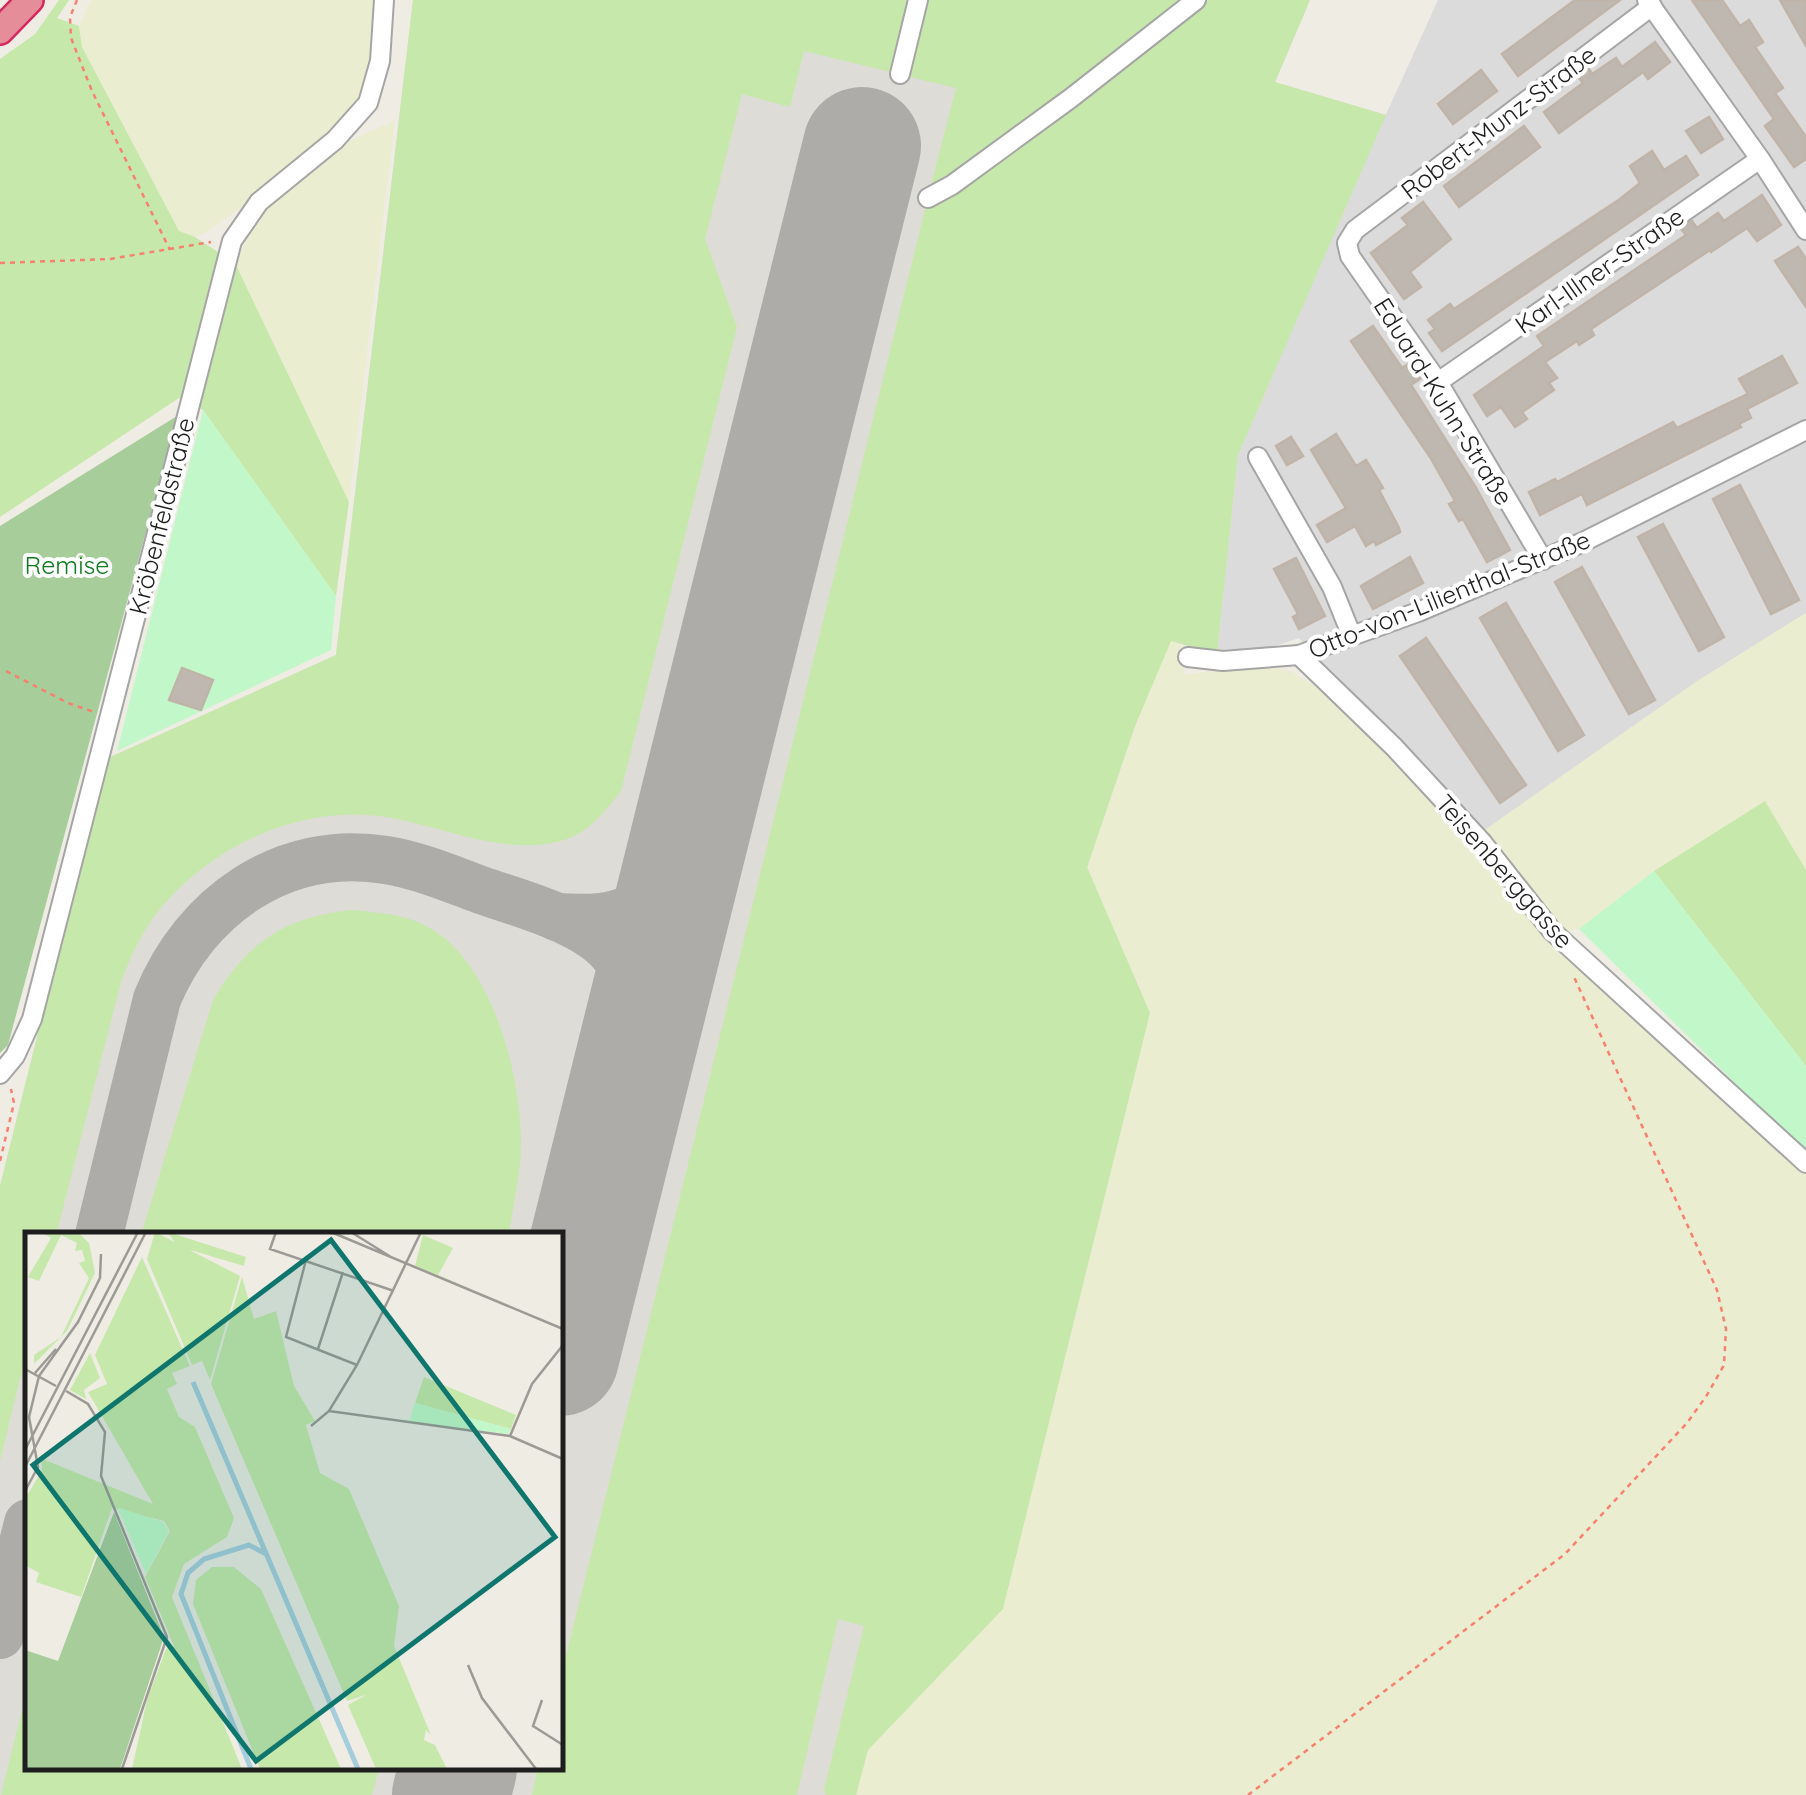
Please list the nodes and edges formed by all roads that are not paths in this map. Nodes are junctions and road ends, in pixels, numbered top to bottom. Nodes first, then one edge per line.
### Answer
1 (30, 0) edge
2 (384, 0) edge
3 (918, 0) edge
4 (1196, 0) edge
5 (1650, 3) edge
6 (0, 31) edge
7 (900, 74) dead end
8 (1760, 158) junction
9 (928, 198) dead end
10 (1806, 230) edge
11 (1347, 242) joint
12 (1438, 382) junction
13 (1806, 430) edge
14 (1258, 457) dead end
15 (1543, 560) junction
16 (1351, 634) junction
17 (1298, 655) junction
18 (1188, 657) dead end
19 (2, 1071) edge
20 (1806, 1163) edge

1 - 6 highway
2 - 19 street, Kröbenfeldstraße
3 - 7 street
4 - 9 street
5 - 8 street
5 - 11 street, Robert-Munz-Straße
8 - 10 street
8 - 12 street, Karl-Illner-Straße
11 - 12 street, Eduard-Kuhn-Straße
12 - 15 street, Eduard-Kuhn-Straße
13 - 15 street, Otto-von-Lilienthal-Straße
14 - 16 street
15 - 16 street, Otto-von-Lilienthal-Straße
16 - 17 street, Otto-von-Lilienthal-Straße
17 - 18 street, Otto-von-Lilienthal-Straße
17 - 20 street, Teisenberggasse

